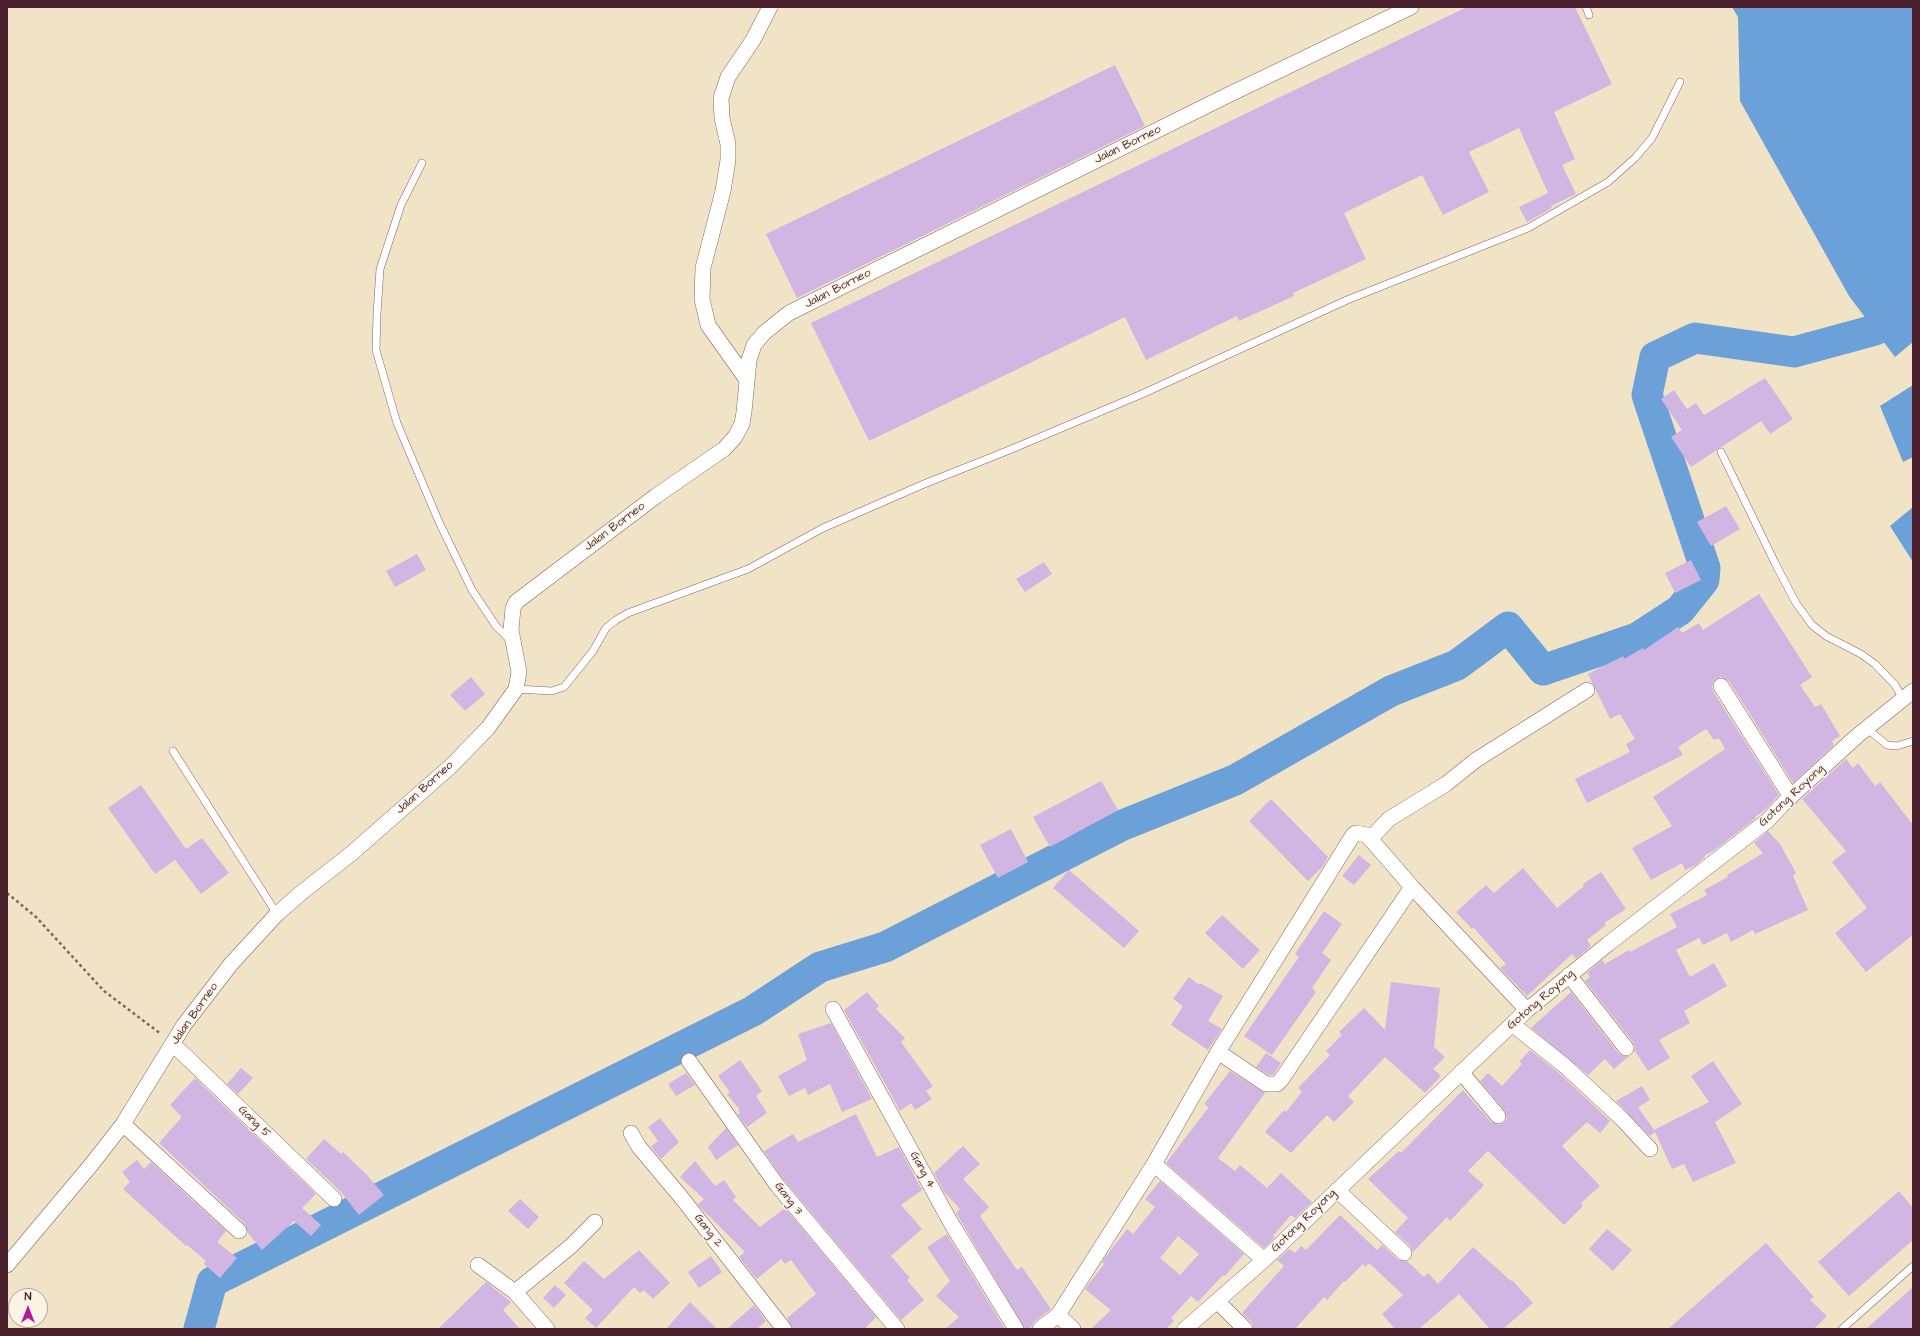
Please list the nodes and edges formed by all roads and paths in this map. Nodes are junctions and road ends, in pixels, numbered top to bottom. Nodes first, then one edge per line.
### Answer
1 (770, 7) edge
2 (1411, 7) edge
3 (1586, 7) edge
4 (1590, 15) dead end
5 (1680, 82) dead end
6 (422, 163) dead end
7 (747, 380) junction
8 (1721, 452) dead end
9 (514, 644) junction
10 (1721, 686) dead end
11 (516, 689) junction
12 (1588, 690) dead end
13 (1908, 695) edge
14 (1866, 728) junction
15 (1913, 741) edge
16 (173, 751) dead end
17 (1791, 797) junction
18 (1370, 840) junction
19 (1412, 888) junction
20 (7, 893) edge
21 (277, 914) junction
22 (1569, 975) junction
23 (833, 1009) dead end
24 (1527, 1010) junction
25 (1512, 1024) junction
26 (173, 1044) junction
27 (1626, 1048) dead end
28 (1218, 1052) junction
29 (689, 1061) dead end
30 (1461, 1072) junction
31 (1498, 1116) dead end
32 (123, 1124) junction
33 (630, 1133) dead end
34 (1650, 1149) dead end
35 (1154, 1164) junction
36 (1337, 1190) junction
37 (334, 1199) dead end
38 (595, 1222) dead end
39 (239, 1231) dead end
40 (1404, 1253) dead end
41 (1264, 1260) junction
42 (478, 1265) dead end
43 (7, 1266) edge
44 (1913, 1266) edge
45 (514, 1292) junction
46 (1217, 1301) junction
47 (1058, 1315) junction
48 (547, 1329) edge
49 (784, 1329) edge
50 (898, 1329) edge
51 (1016, 1329) edge
52 (1040, 1329) edge
53 (1074, 1329) edge
54 (1185, 1329) edge
55 (1245, 1329) edge
56 (1842, 1329) edge

1 - 7 street
2 - 7 street, Jalan Borneo
3 - 4 lane
5 - 11 lane
6 - 9 lane
7 - 9 street, Jalan Borneo
8 - 13 lane
9 - 11 street, Jalan Borneo
10 - 17 street
11 - 21 street, Jalan Borneo
12 - 18 street
13 - 14 street, Gotong Royong
14 - 15 lane
14 - 17 street, Gotong Royong
16 - 21 lane
17 - 22 street, Gotong Royong
18 - 19 street
18 - 28 street
19 - 24 street
19 - 28 street
20 - 26 path
21 - 26 street, Jalan Borneo
22 - 24 street, Gotong Royong
22 - 27 street
23 - 51 street, Gang 4
24 - 25 street, Gotong Royong
25 - 30 street, Gotong Royong
25 - 34 street
26 - 32 street, Jalan Borneo
26 - 37 street, Gang 5
28 - 35 street
29 - 50 street, Gang 3
30 - 31 street
30 - 36 street, Gotong Royong
32 - 39 street
32 - 43 street, Jalan Borneo
33 - 49 street, Gang 2
35 - 41 street
35 - 47 street
36 - 40 street
36 - 41 street, Gotong Royong
38 - 45 street
41 - 46 street, Gotong Royong
42 - 45 street
44 - 56 lane
45 - 48 street
46 - 54 street, Gotong Royong
46 - 55 street
47 - 52 street
47 - 53 street

